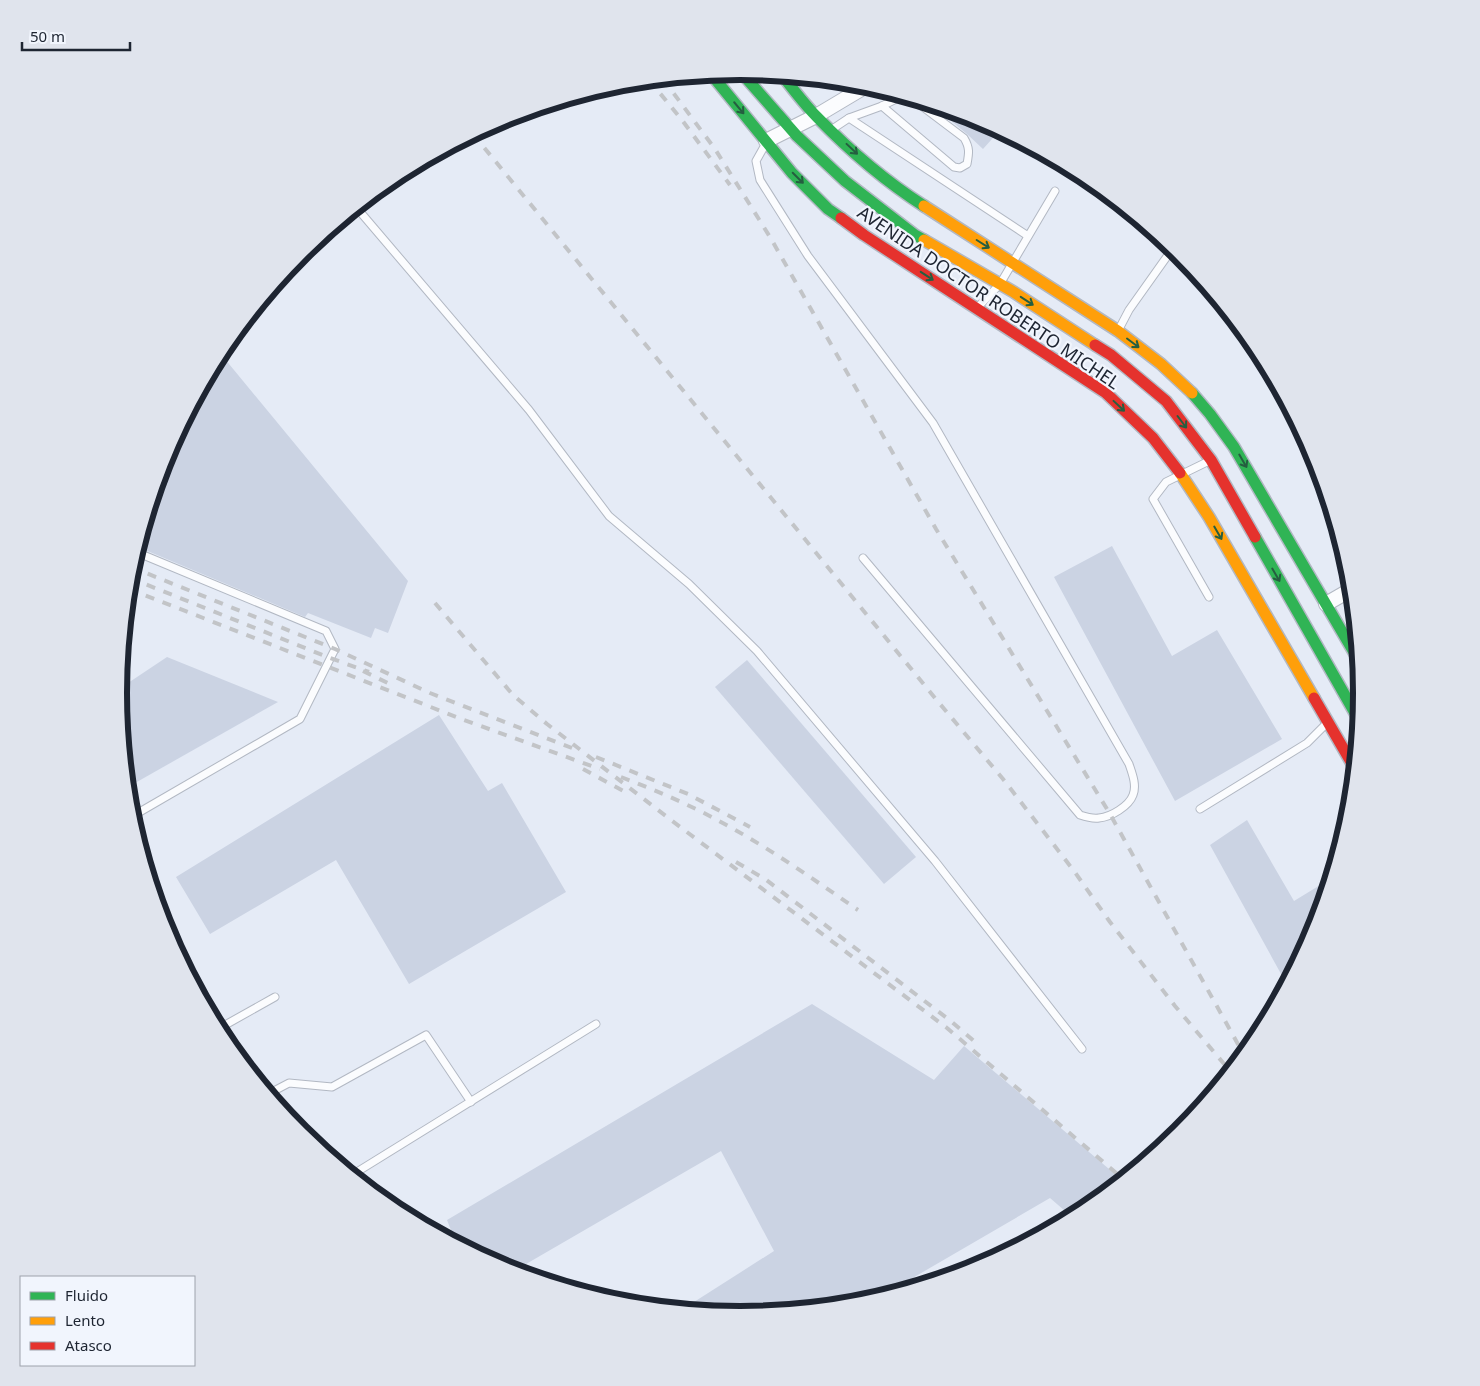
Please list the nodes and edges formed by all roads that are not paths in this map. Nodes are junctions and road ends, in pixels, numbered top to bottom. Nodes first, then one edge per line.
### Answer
1 (748, 80) edge
2 (716, 81) edge
3 (788, 82) edge
4 (857, 91) edge
5 (894, 100) edge
6 (882, 106) junction
7 (926, 110) edge
8 (816, 116) junction
9 (849, 118) junction
10 (790, 129) junction
11 (831, 130) junction
12 (766, 141) junction
13 (1055, 191) dead end
14 (360, 212) edge
15 (1028, 236) junction
16 (1168, 255) edge
17 (1013, 263) junction
18 (1000, 284) junction
19 (977, 309) junction
20 (1118, 331) junction
21 (1211, 460) junction
22 (1182, 474) junction
23 (143, 555) edge
24 (863, 558) dead end
25 (1345, 593) edge
26 (1209, 597) dead end
27 (1326, 604) junction
28 (1351, 648) edge
29 (1323, 685) junction
30 (1352, 714) edge
31 (1328, 722) junction
32 (1349, 759) edge
33 (1200, 809) dead end
34 (139, 812) edge
35 (274, 996) dead end
36 (596, 1024) dead end
37 (225, 1025) edge
38 (1082, 1049) dead end
39 (274, 1091) edge
40 (471, 1102) junction
41 (358, 1172) edge

1 - 10 main road, AVENIDA DOCTOR ROBERTO MICHEL
2 -> 12 main road, AVENIDA DOCTOR ROBERTO MICHEL
3 - 8 main road
4 - 8 street
5 - 6 lane
6 - 7 lane
6 - 9 lane
8 - 10 street
8 - 11 main road
9 - 11 lane
9 - 15 lane
10 - 12 street
10 - 18 main road, AVENIDA DOCTOR ROBERTO MICHEL
11 -> 17 main road
12 -> 19 main road, AVENIDA DOCTOR ROBERTO MICHEL
12 - 24 lane
13 - 15 lane
14 - 38 lane
15 - 17 lane
16 - 20 lane
17 - 18 lane
17 - 20 main road
18 - 19 lane
18 -> 21 main road, AVENIDA DOCTOR ROBERTO MICHEL
19 -> 22 main road, AVENIDA DOCTOR ROBERTO MICHEL
20 -> 27 main road
21 - 22 lane
21 -> 29 main road, AVENIDA DOCTOR ROBERTO MICHEL
22 - 26 lane
22 -> 29 main road, AVENIDA DOCTOR ROBERTO MICHEL
23 - 34 lane
25 - 27 street
27 - 28 main road
29 - 30 main road, AVENIDA DOCTOR ROBERTO MICHEL
29 - 31 main road, AVENIDA DOCTOR ROBERTO MICHEL
31 - 32 main road, AVENIDA DOCTOR ROBERTO MICHEL
31 - 33 lane
35 - 37 lane
36 - 40 lane
39 - 40 lane
40 - 41 lane

